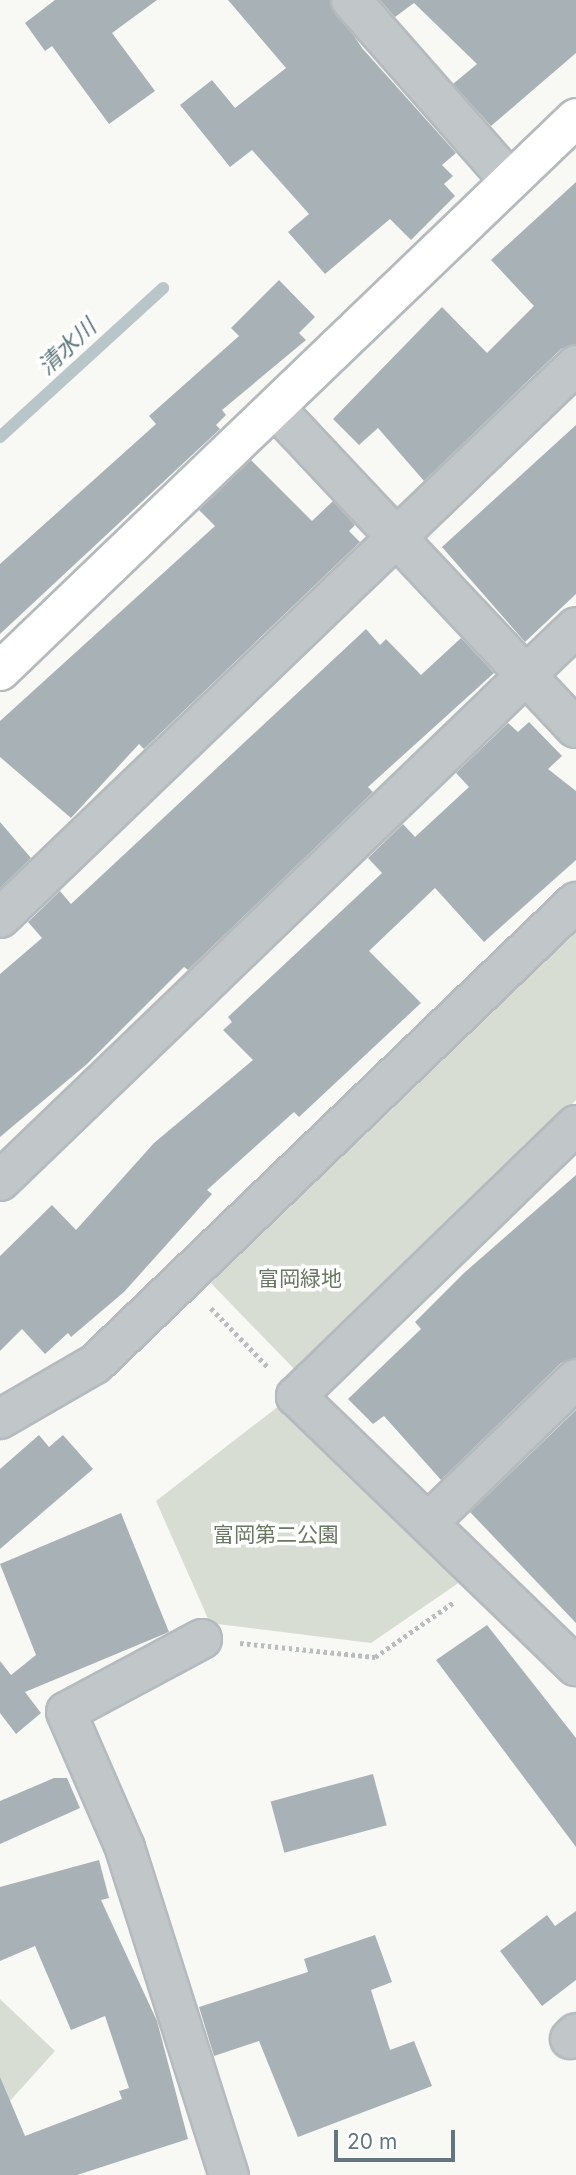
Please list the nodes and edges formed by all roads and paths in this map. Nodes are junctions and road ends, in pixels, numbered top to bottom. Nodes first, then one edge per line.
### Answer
1 (351, 0) edge
2 (576, 118) edge
3 (509, 180) junction
4 (576, 365) edge
5 (275, 408) junction
6 (396, 536) junction
7 (576, 627) edge
8 (0, 671) edge
9 (526, 675) junction
10 (576, 728) edge
11 (576, 902) edge
12 (0, 918) edge
13 (576, 1125) edge
14 (0, 1181) edge
15 (185, 1280) junction
16 (576, 1379) edge
17 (296, 1396) junction
18 (0, 1419) edge
19 (428, 1523) junction
20 (486, 1579) junction
21 (202, 1639) joint
22 (571, 1652) edge
23 (229, 2175) edge

1 - 3 street
2 - 3 street
3 - 5 street
4 - 6 street
5 - 6 street
5 - 8 street
6 - 9 street
6 - 12 street
7 - 9 street
9 - 10 street
9 - 14 street
11 - 15 street
13 - 17 street
15 - 17 path
15 - 18 street
16 - 19 street
17 - 19 street
19 - 20 street
20 - 21 path
20 - 22 street
21 - 23 street

